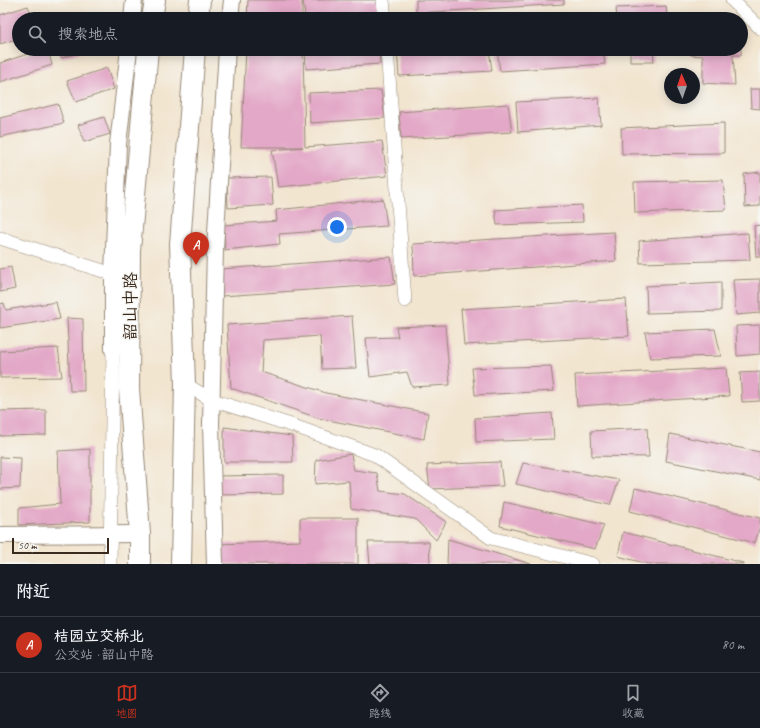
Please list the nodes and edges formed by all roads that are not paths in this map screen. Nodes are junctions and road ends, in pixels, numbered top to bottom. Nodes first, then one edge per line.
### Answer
1 (134, 0) edge
2 (154, 0) edge
3 (200, 0) edge
4 (232, 0) edge
5 (383, 0) edge
6 (732, 0) edge
7 (133, 12) edge
8 (153, 12) edge
9 (199, 12) edge
10 (231, 12) edge
11 (384, 12) edge
12 (744, 12) edge
13 (748, 16) edge
14 (760, 28) edge
15 (128, 56) edge
16 (147, 56) edge
17 (194, 56) edge
18 (227, 56) edge
19 (388, 56) edge
20 (0, 238) edge
21 (121, 276) junction
22 (405, 301) dead end
23 (130, 314) junction
24 (113, 350) junction
25 (185, 384) junction
26 (212, 400) junction
27 (110, 534) junction
28 (140, 534) junction
29 (0, 535) edge
30 (110, 564) edge
31 (140, 564) edge
32 (181, 564) edge
33 (215, 564) edge
34 (593, 564) edge

1 - 7 street
2 - 8 main road
3 - 9 main road
4 - 10 street
5 - 11 street
6 - 12 street
13 - 14 street
15 - 21 street
16 - 21 main road, 韶山中路
17 - 25 main road
18 - 26 street
19 - 22 street
20 - 21 street
21 - 23 main road, 韶山中路
21 - 24 street
23 - 24 street
23 - 28 main road, 韶山中路
24 - 27 street
25 - 26 street
25 - 32 main road
26 - 33 street
26 - 34 street
27 - 28 street
27 - 29 street
27 - 30 street
28 - 31 main road, 韶山中路

